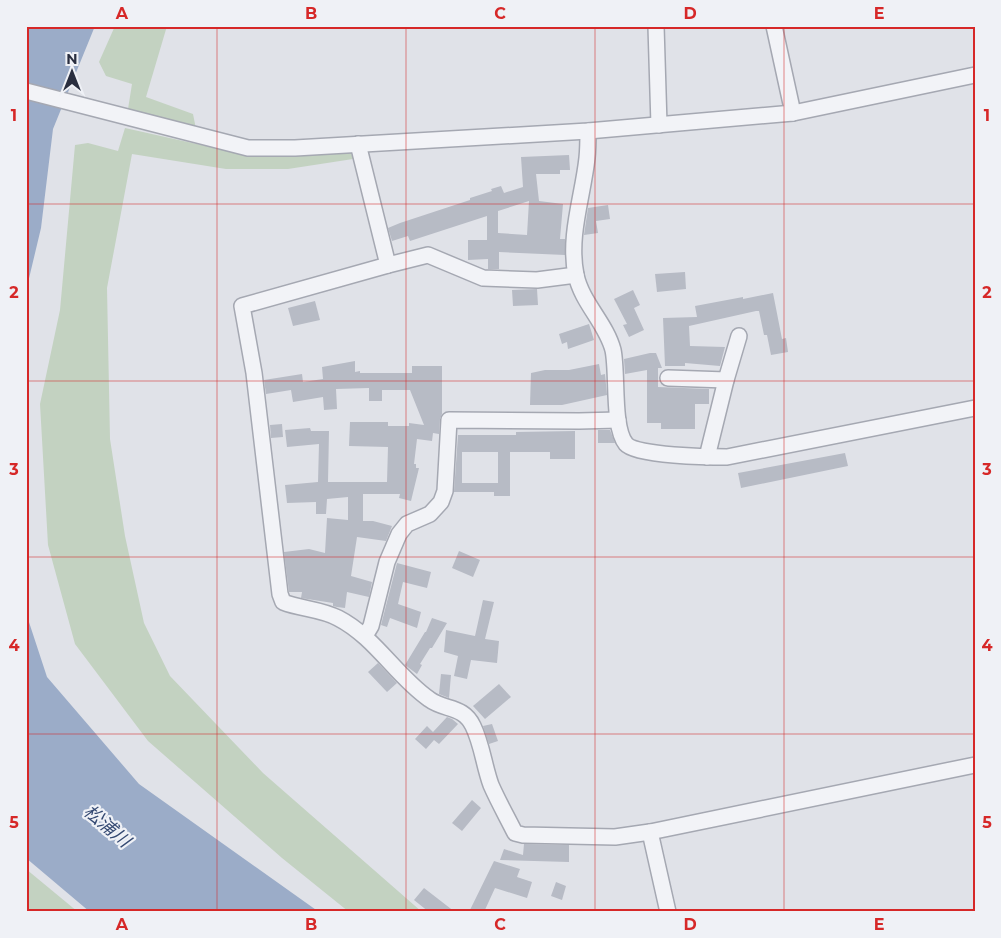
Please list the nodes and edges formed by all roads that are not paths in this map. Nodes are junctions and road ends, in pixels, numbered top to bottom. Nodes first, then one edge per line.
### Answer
1 (656, 26) edge
2 (774, 26) edge
3 (975, 75) edge
4 (26, 91) edge
5 (793, 113) junction
6 (659, 125) junction
7 (588, 131) junction
8 (358, 144) junction
9 (388, 265) junction
10 (576, 275) junction
11 (739, 336) dead end
12 (668, 378) dead end
13 (726, 380) junction
14 (975, 408) edge
15 (618, 420) junction
16 (707, 457) junction
17 (365, 636) junction
18 (975, 765) edge
19 (650, 832) junction
20 (668, 912) edge

1 - 6 street
2 - 5 street
3 - 5 street
4 - 8 street
5 - 6 street
6 - 7 street
7 - 8 street
7 - 10 street
8 - 9 street
9 - 10 street
9 - 17 street
10 - 15 street
11 - 13 street
12 - 13 street
13 - 16 street
14 - 16 street
15 - 16 street
15 - 17 street
17 - 19 street
18 - 19 street
19 - 20 street

